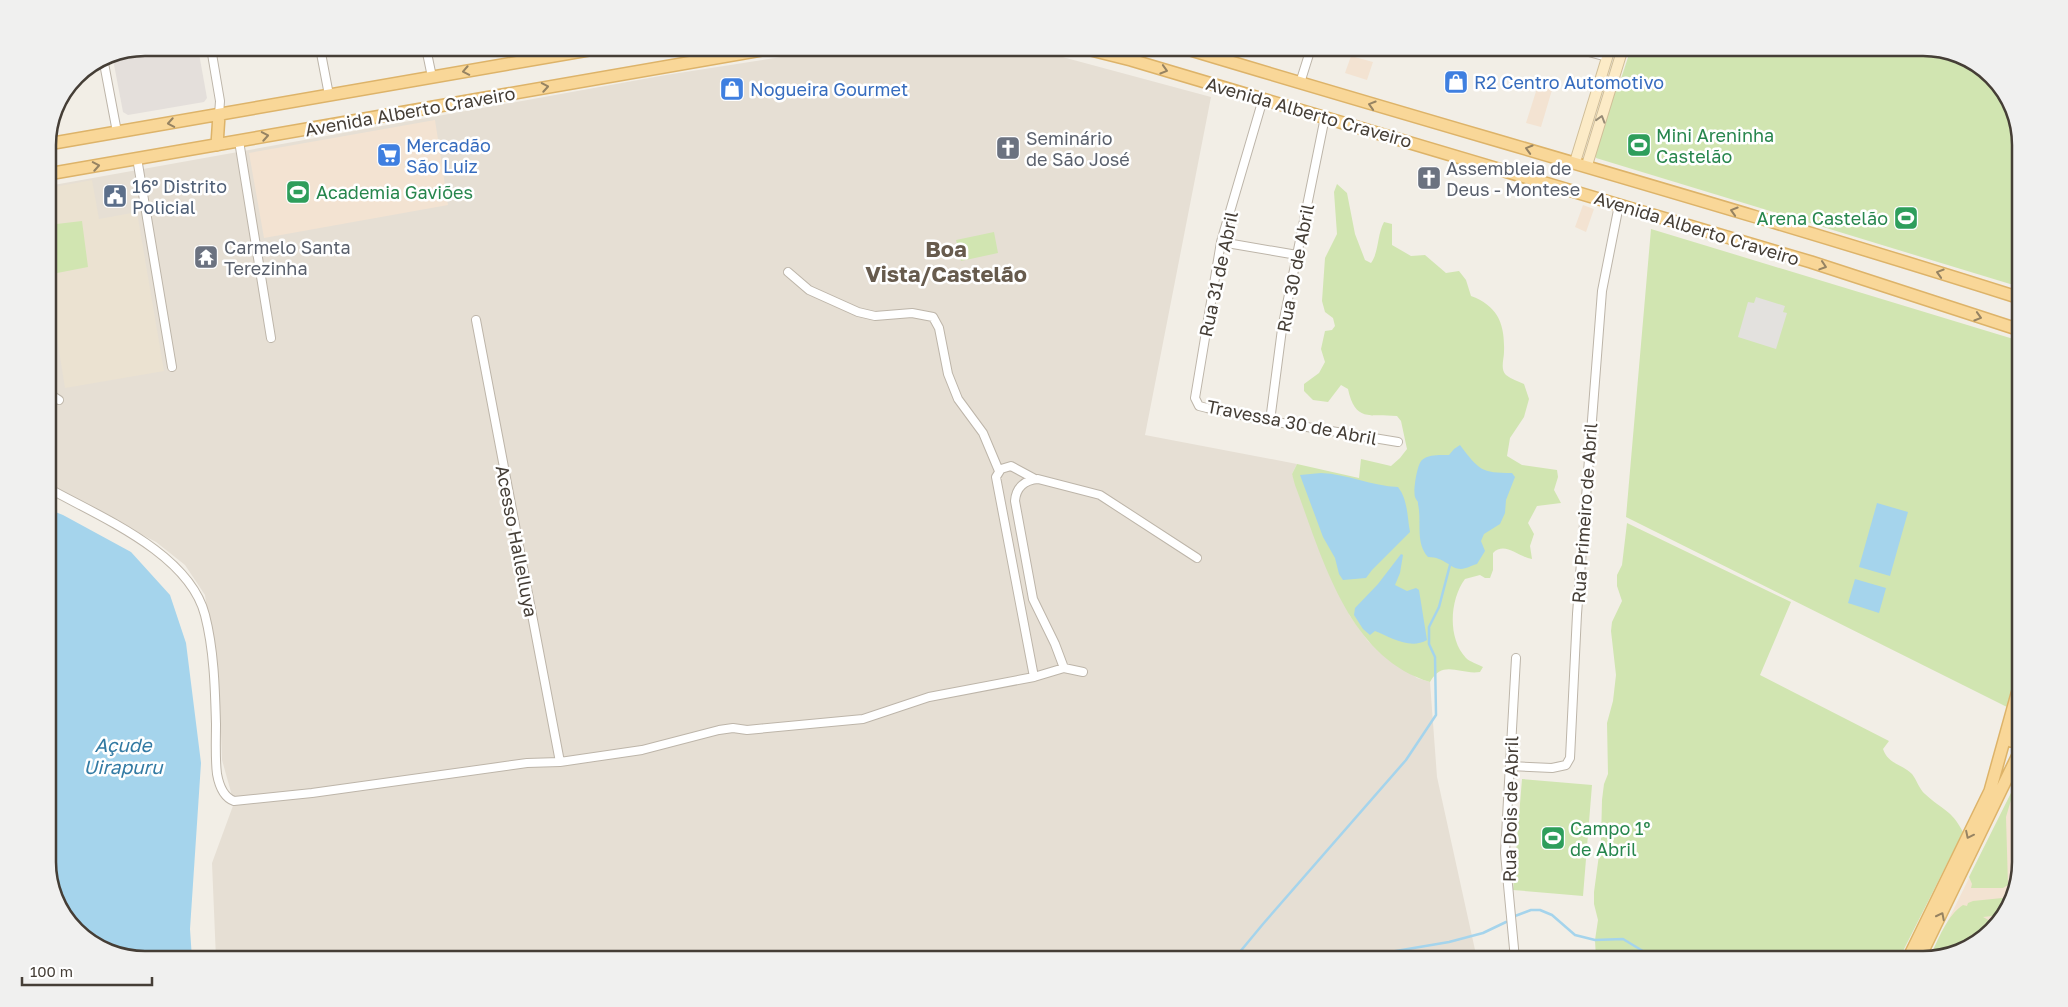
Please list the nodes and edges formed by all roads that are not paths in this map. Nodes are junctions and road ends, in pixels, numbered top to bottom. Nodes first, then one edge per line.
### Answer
1 (212, 56) edge
2 (322, 56) edge
3 (428, 56) edge
4 (520, 56) edge
5 (727, 56) edge
6 (1131, 56) edge
7 (1211, 56) edge
8 (1308, 56) edge
9 (1607, 56) edge
10 (1621, 56) edge
11 (105, 66) edge
12 (432, 77) junction
13 (1300, 82) junction
14 (329, 95) junction
15 (1263, 99) junction
16 (219, 114) junction
17 (1325, 117) junction
18 (117, 132) junction
19 (239, 141) junction
20 (56, 143) edge
21 (217, 144) junction
22 (137, 158) junction
23 (1575, 162) junction
24 (1587, 165) junction
25 (56, 173) edge
26 (1619, 205) junction
27 (1221, 242) junction
28 (1297, 254) junction
29 (788, 272) dead end
30 (2012, 295) edge
31 (476, 320) dead end
32 (2012, 327) edge
33 (271, 338) dead end
34 (172, 367) dead end
35 (1195, 392) joint
36 (56, 398) edge
37 (59, 400) dead end
38 (1270, 421) junction
39 (1398, 442) dead end
40 (999, 471) junction
41 (1035, 479) junction
42 (56, 492) edge
43 (1197, 558) dead end
44 (1516, 658) dead end
45 (1064, 668) junction
46 (1083, 672) dead end
47 (1034, 677) junction
48 (2012, 712) edge
49 (2012, 739) edge
50 (560, 762) junction
51 (1510, 766) junction
52 (2012, 768) edge
53 (1990, 791) junction
54 (1514, 951) edge
55 (1912, 951) edge
56 (1923, 951) edge

1 - 16 street
2 - 14 street
3 - 12 street
4 -> 12 main road, Avenida Alberto Craveiro
19 -> 5 main road, Avenida Alberto Craveiro
6 -> 15 main road, Avenida Alberto Craveiro
7 - 13 main road, Avenida Alberto Craveiro
8 - 13 street
9 - 23 street
24 -> 10 street
11 - 18 street
12 - 14 main road, Avenida Alberto Craveiro
23 -> 13 main road, Avenida Alberto Craveiro
14 - 16 main road, Avenida Alberto Craveiro
15 - 17 main road, Avenida Alberto Craveiro
15 - 27 street, Rua 31 de Abril
16 -> 18 main road, Avenida Alberto Craveiro
16 - 21 main road
17 - 26 main road, Avenida Alberto Craveiro
17 - 28 street, Rua 30 de Abril
18 - 20 main road, Avenida Alberto Craveiro
19 - 21 main road, Avenida Alberto Craveiro
19 - 33 street
21 - 22 main road, Avenida Alberto Craveiro
25 -> 22 main road, Avenida Alberto Craveiro
22 - 34 street
23 - 24 main road, Avenida Alberto Craveiro
30 -> 24 main road, Avenida Alberto Craveiro
26 -> 32 main road, Avenida Alberto Craveiro
26 - 51 street, Rua Primeiro de Abril
27 - 28 street
27 - 35 street, Rua 31 de Abril
28 - 38 street, Rua 30 de Abril
29 - 40 street
31 - 50 street, Acesso Hallelluya
35 - 38 street, Travessa 30 de Abril
36 - 37 street
38 - 39 street, Travessa 30 de Abril
40 - 41 street
40 - 47 street
41 - 43 street
41 - 45 street
42 - 50 street
44 - 51 street, Rua Dois de Abril
45 - 46 street
45 - 47 street
47 - 50 street
48 - 53 main road
49 - 53 main road
51 - 54 street, Rua Dois de Abril
56 -> 52 main road
53 -> 55 main road

